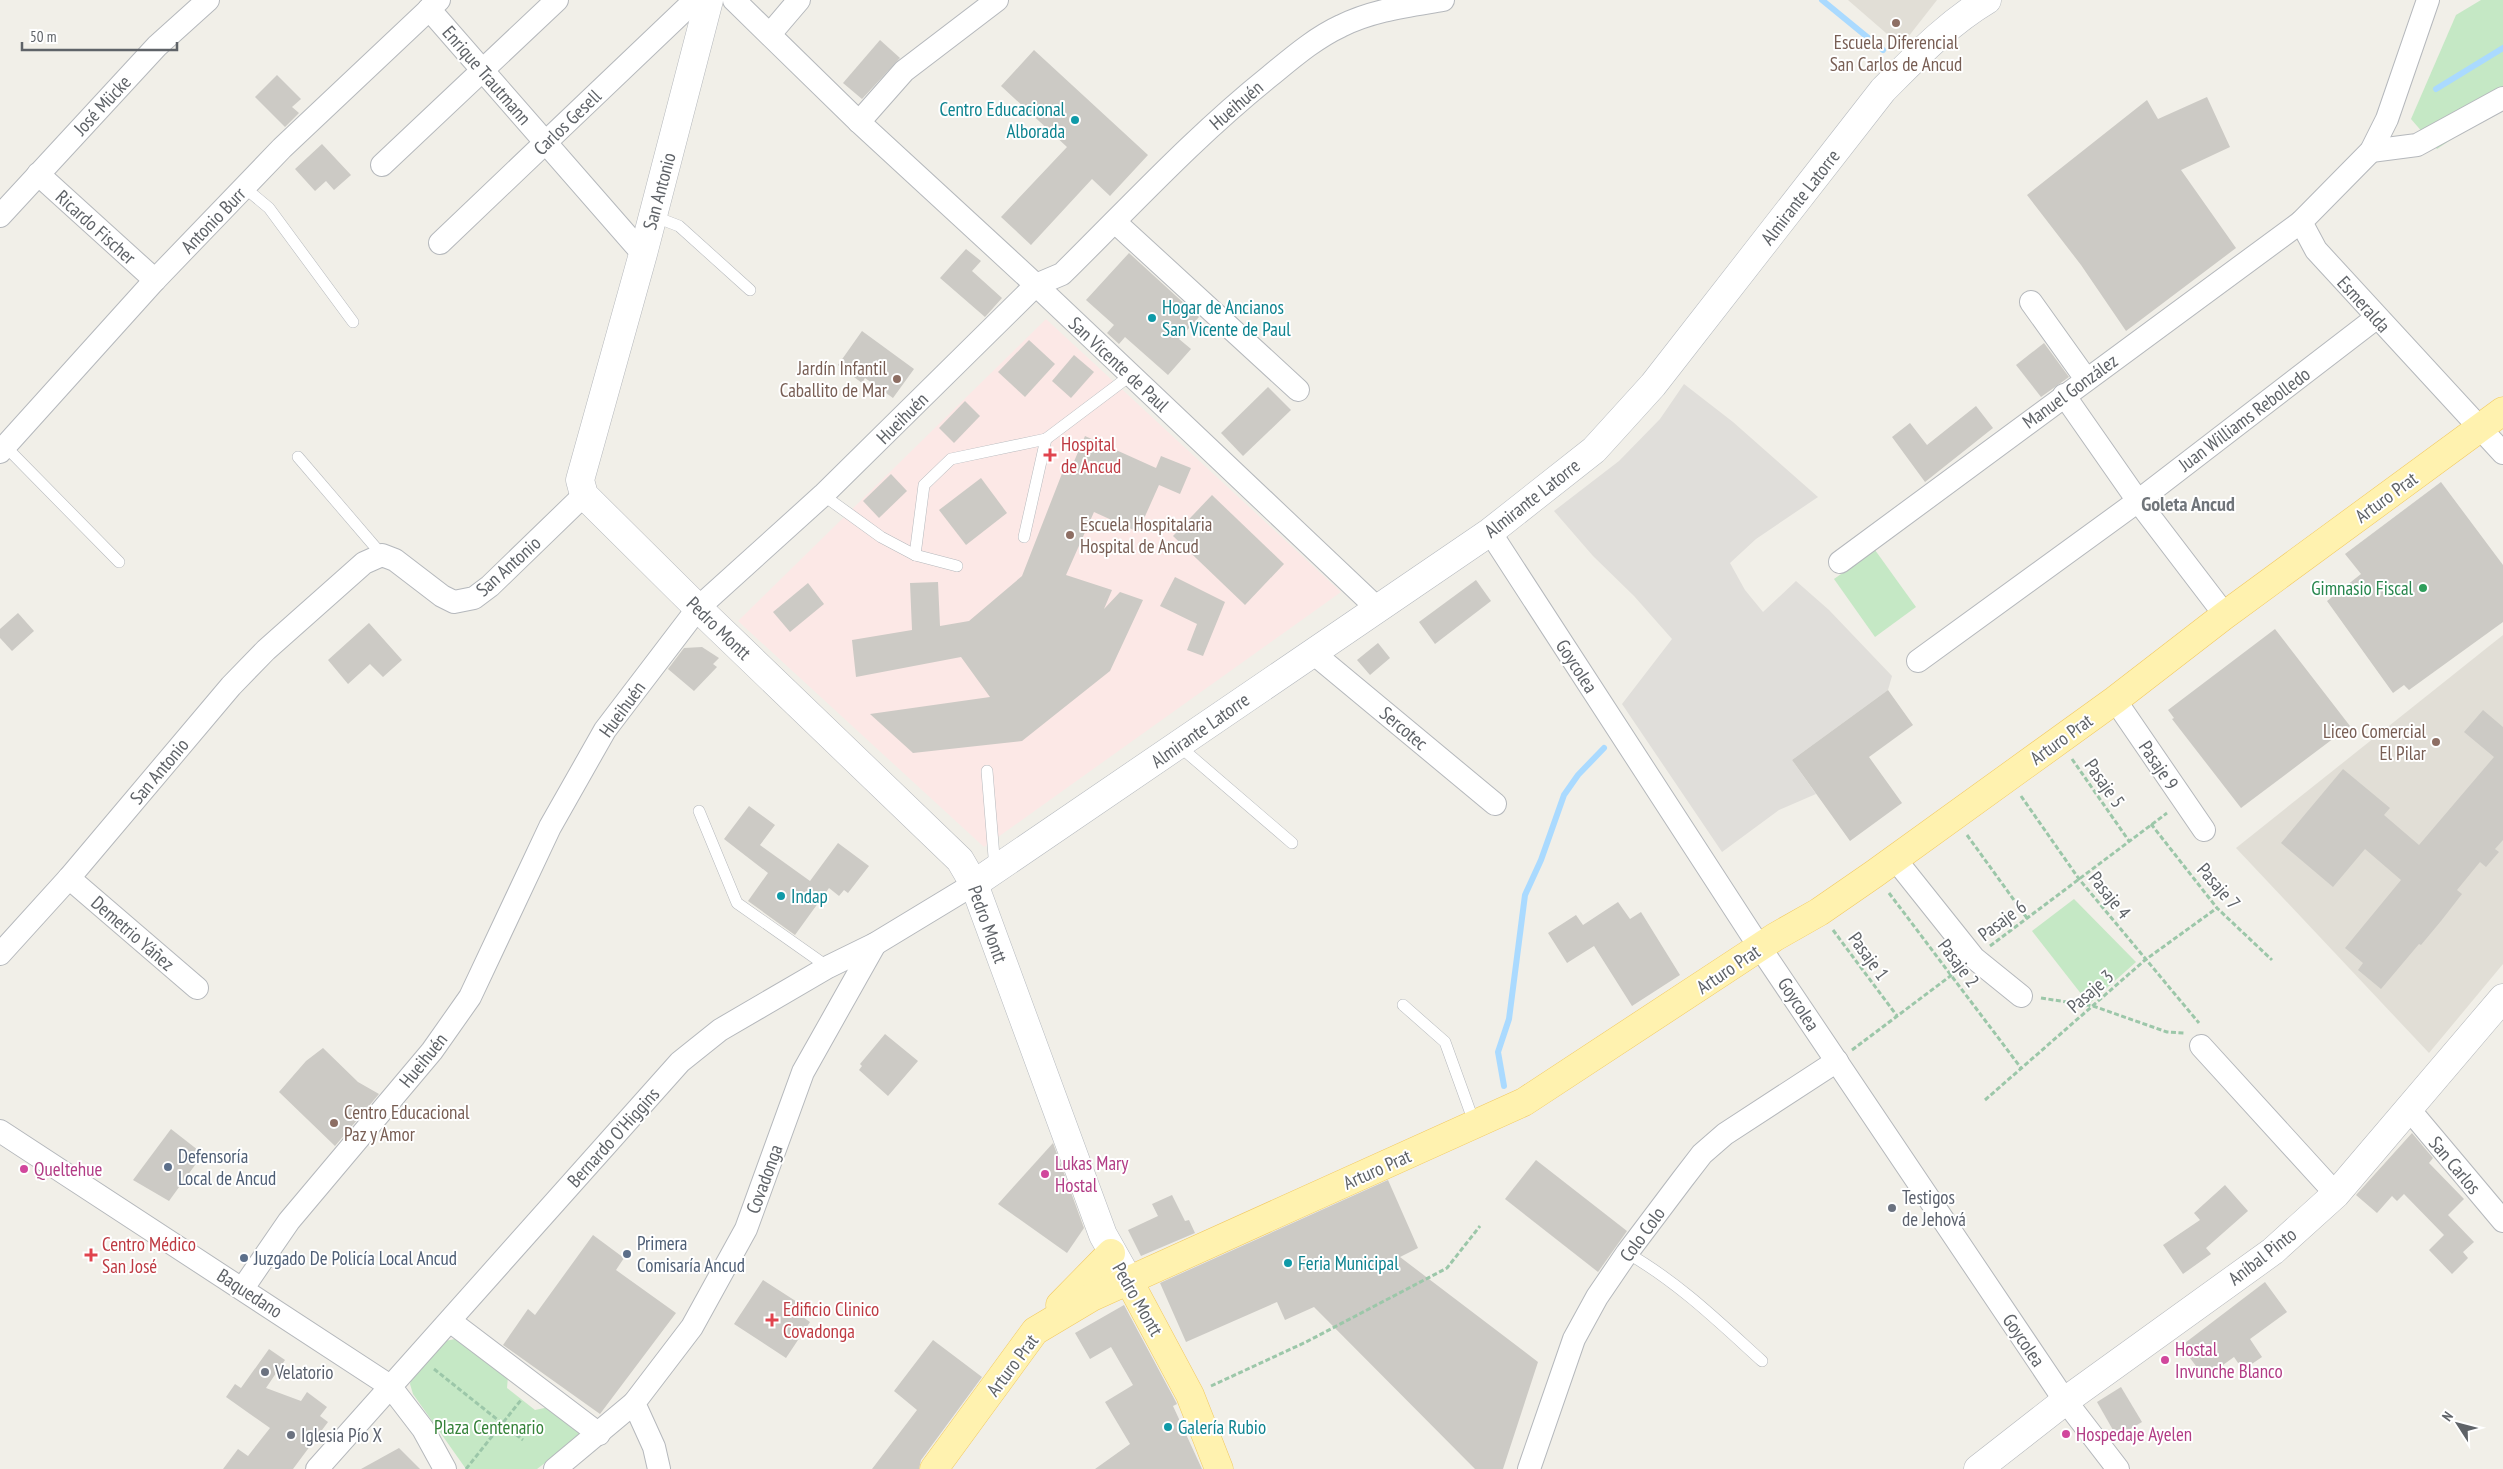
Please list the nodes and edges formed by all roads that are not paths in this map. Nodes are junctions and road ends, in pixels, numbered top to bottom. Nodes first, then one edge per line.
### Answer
1 (208, 0) edge
2 (557, 0) edge
3 (695, 0) edge
4 (709, 0) edge
5 (734, 0) edge
6 (799, 0) edge
7 (997, 0) edge
8 (1443, 0) edge
9 (1987, 0) edge
10 (2428, 0) edge
11 (434, 4) edge
12 (1370, 6) edge
13 (770, 34) junction
14 (482, 70) junction
15 (2503, 98) edge
16 (859, 122) junction
17 (545, 143) junction
18 (2371, 151) junction
19 (382, 165) dead end
20 (38, 174) junction
21 (245, 188) junction
22 (0, 216) edge
23 (653, 216) junction
24 (1115, 222) junction
25 (2301, 222) junction
26 (440, 243) dead end
27 (643, 254) junction
28 (154, 280) junction
29 (1036, 285) junction
30 (750, 290) dead end
31 (2030, 302) dead end
32 (2376, 318) junction
33 (353, 322) dead end
34 (1131, 375) junction
35 (2086, 379) junction
36 (1298, 390) dead end
37 (2064, 395) junction
38 (2503, 411) edge
39 (2480, 428) junction
40 (1046, 439) junction
41 (3, 449) edge
42 (2503, 453) edge
43 (298, 457) dead end
44 (584, 495) junction
45 (823, 495) junction
46 (2138, 501) junction
47 (1490, 532) junction
48 (1024, 537) dead end
49 (382, 555) junction
50 (915, 555) junction
51 (119, 562) dead end
52 (1840, 562) dead end
53 (956, 566) dead end
54 (698, 608) junction
55 (1377, 608) junction
56 (2225, 615) junction
57 (1312, 652) junction
58 (1918, 661) dead end
59 (2115, 700) junction
60 (1178, 745) junction
61 (987, 771) dead end
62 (1495, 804) dead end
63 (699, 811) dead end
64 (2204, 830) dead end
65 (1292, 843) dead end
66 (1885, 866) junction
67 (69, 878) junction
68 (984, 878) junction
69 (875, 944) junction
70 (1761, 947) junction
71 (0, 954) edge
72 (828, 967) junction
73 (196, 988) dead end
74 (2021, 996) road end
75 (2503, 998) edge
76 (1403, 1005) dead end
77 (2201, 1046) dead end
78 (1837, 1061) junction
79 (2408, 1108) junction
80 (1475, 1125) junction
81 (0, 1131) edge
82 (2336, 1194) junction
83 (2503, 1221) edge
84 (1111, 1253) junction
85 (1627, 1253) junction
86 (1129, 1281) junction
87 (243, 1288) junction
88 (450, 1321) junction
89 (1035, 1332) junction
90 (1762, 1361) dead end
91 (390, 1386) junction
92 (2065, 1400) junction
93 (634, 1403) junction
94 (599, 1434) junction
95 (317, 1469) edge
96 (445, 1469) edge
97 (555, 1469) edge
98 (659, 1469) edge
99 (934, 1469) edge
100 (1219, 1469) edge
101 (1529, 1469) edge
102 (1978, 1469) edge
103 (2118, 1469) edge

1 - 20 street, José Mücke
2 - 14 street
3 - 17 street, Carlos Gesell
4 - 23 street, San Antonio
5 - 13 street, San Vicente de Paul
6 - 13 street
7 - 16 street
8 - 12 street, Hueihuén
9 - 47 street, Almirante Latorre
10 - 18 street
11 - 14 street, Enrique Trautmann
11 - 21 street, Antonio Burr
12 - 24 street, Hueihuén
13 - 16 street, San Vicente de Paul
14 - 17 street, Enrique Trautmann
14 - 19 street
15 - 18 street
16 - 29 street, San Vicente de Paul
17 - 26 street, Carlos Gesell
17 - 27 street, Enrique Trautmann
18 - 25 street
20 - 22 street, José Mücke
20 - 28 street, Ricardo Fischer
21 - 28 street, Antonio Burr
21 - 33 lane
23 - 27 street, San Antonio
23 - 30 lane
24 - 29 street, Hueihuén
24 - 36 street
25 - 32 street, Esmeralda
25 - 35 street, Manuel González
27 - 44 street, San Antonio
28 - 41 street, Antonio Burr
29 - 34 street, San Vicente de Paul
29 - 45 street, Hueihuén
31 - 35 street
32 - 39 street, Esmeralda
32 - 46 street, Juan Williams Rebolledo
34 - 40 lane
34 - 55 street, San Vicente de Paul
35 - 37 street, Manuel González
37 - 46 street
37 - 52 street, Manuel González
38 - 39 main road, Arturo Prat
39 - 42 street, Esmeralda
39 - 56 main road, Arturo Prat
40 - 48 lane
40 - 50 lane
41 - 51 lane
43 - 49 lane
44 - 49 street, San Antonio
44 - 54 street, Pedro Montt
45 - 50 lane
45 - 54 street, Hueihuén
46 - 56 street
46 - 58 street, Juan Williams Rebolledo
47 - 55 street, Almirante Latorre
47 - 70 street, Goycolea
49 - 67 street, San Antonio
50 - 53 lane
54 - 68 street, Pedro Montt
54 - 87 street, Hueihuén
55 - 57 street, Almirante Latorre
56 - 59 main road, Arturo Prat
57 - 60 street, Almirante Latorre
57 - 62 street, Sercotec
59 - 64 street, Pasaje 9
59 - 66 main road, Arturo Prat
60 - 65 lane
60 - 68 street, Almirante Latorre
61 - 68 lane
63 - 72 lane
66 - 70 main road, Arturo Prat
66 - 74 street
67 - 71 street, San Antonio
67 - 73 street, Demetrio Yáñez
68 - 69 street, Bernardo O'Higgins
68 - 84 street, Pedro Montt
69 - 72 street, Bernardo O'Higgins
69 - 93 street, Covadonga
70 - 78 street, Goycolea
70 - 80 main road, Arturo Prat
72 - 88 street, Bernardo O'Higgins
75 - 79 street, Aníbal Pinto
76 - 80 lane
77 - 82 street
78 - 85 street, Colo Colo
78 - 92 street, Goycolea
79 - 82 street, Aníbal Pinto
79 - 83 street, San Carlos
80 - 86 main road, Arturo Prat
81 - 87 street, Baquedano
82 - 92 street, Aníbal Pinto
84 - 86 street, Pedro Montt
84 - 89 main road
85 - 90 lane
85 - 101 street, Colo Colo
86 - 89 main road, Arturo Prat
86 - 100 main road, Pedro Montt
87 - 91 street, Baquedano
88 - 91 street, Bernardo O'Higgins
88 - 94 street
89 - 99 main road, Arturo Prat
91 - 95 street, Bernardo O'Higgins
91 - 96 street, Baquedano
92 - 102 street, Aníbal Pinto
92 - 103 street, Goycolea
93 - 94 street, Covadonga
93 - 98 street
94 - 97 street, Covadonga

